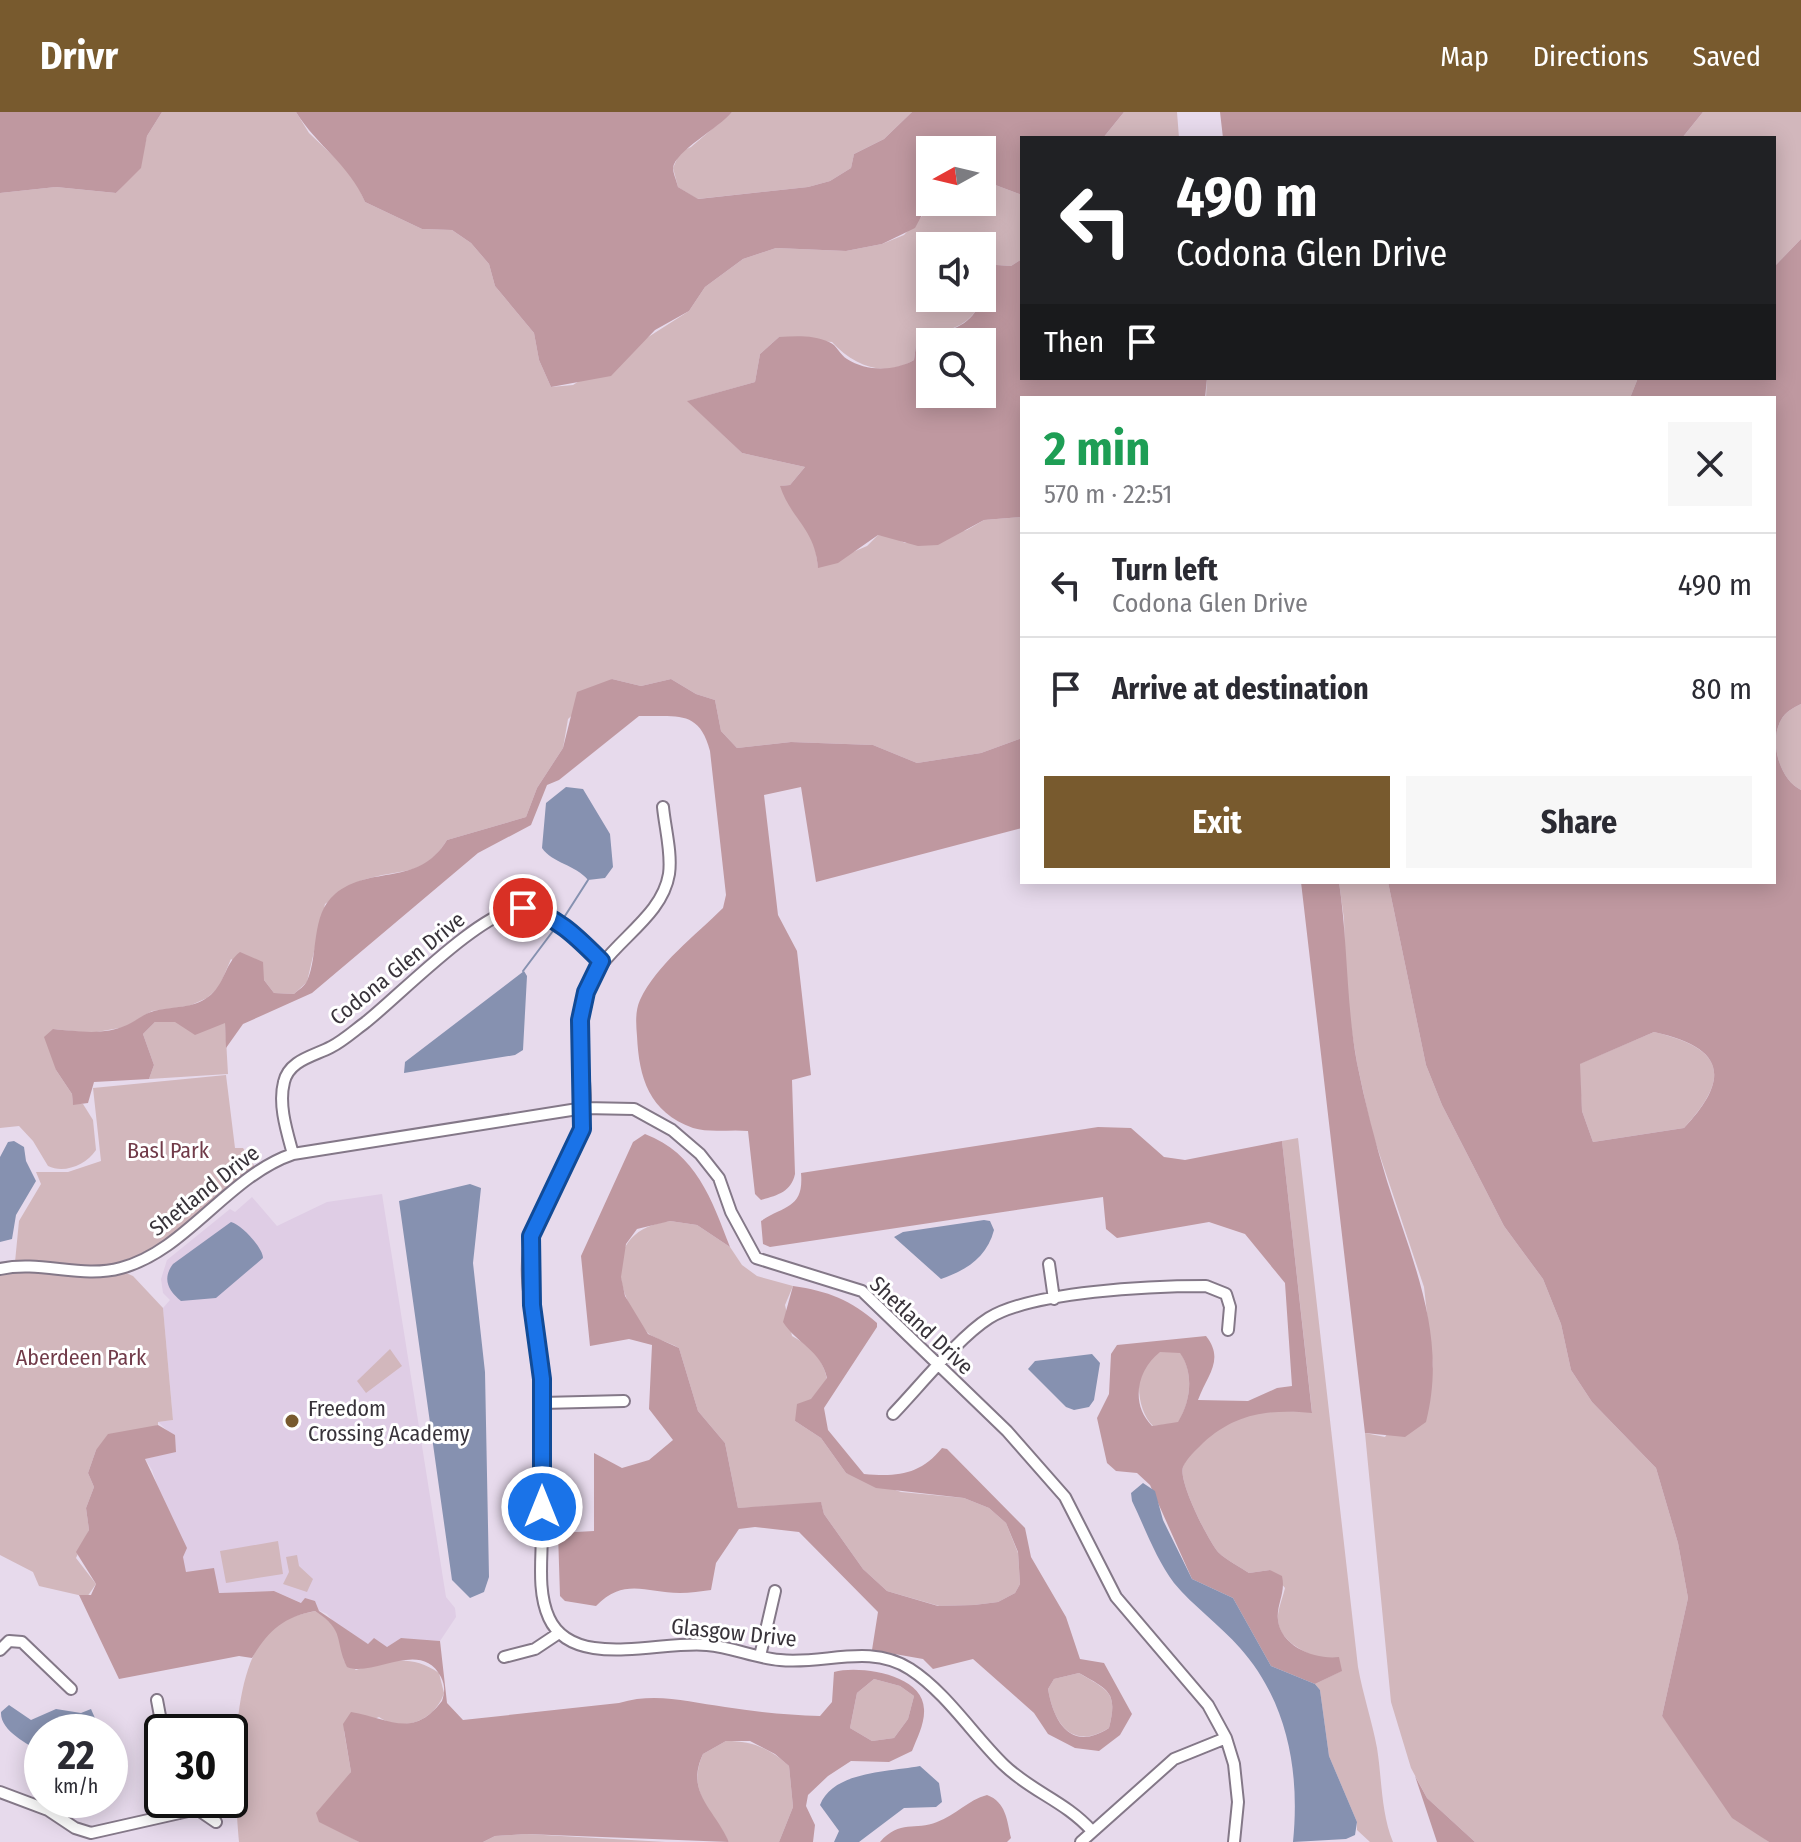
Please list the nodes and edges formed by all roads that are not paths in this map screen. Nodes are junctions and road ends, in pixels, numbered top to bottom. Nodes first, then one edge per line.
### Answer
1 (663, 807) dead end
2 (601, 961) junction
3 (584, 1108) junction
4 (293, 1154) junction
5 (1049, 1264) dead end
6 (0, 1269) edge
7 (1054, 1299) junction
8 (1228, 1330) dead end
9 (939, 1367) junction
10 (624, 1401) dead end
11 (542, 1403) junction
12 (893, 1414) dead end
13 (775, 1591) dead end
14 (559, 1633) junction
15 (0, 1650) edge
16 (760, 1656) junction
17 (504, 1657) dead end
18 (71, 1689) dead end
19 (157, 1700) dead end
20 (160, 1714) edge
21 (1226, 1738) junction
22 (0, 1792) edge
23 (158, 1818) edge
24 (210, 1818) edge
25 (216, 1822) dead end
26 (1092, 1831) junction
27 (1081, 1842) edge
28 (1234, 1842) edge

1 - 2 street
2 - 3 street
2 - 4 street, Codona Glen Drive
3 - 4 street, Shetland Drive
3 - 9 street, Shetland Drive
3 - 11 street
4 - 6 street, Shetland Drive
5 - 7 street
7 - 8 street
7 - 9 street
9 - 12 street
9 - 21 street, Shetland Drive
10 - 11 street
11 - 14 street
13 - 16 street
14 - 16 street, Glasgow Drive
14 - 17 street
15 - 18 street
16 - 26 street, Glasgow Drive
19 - 20 street
21 - 26 street
21 - 28 street, Shetland Drive
22 - 23 street
24 - 25 street
26 - 27 street

